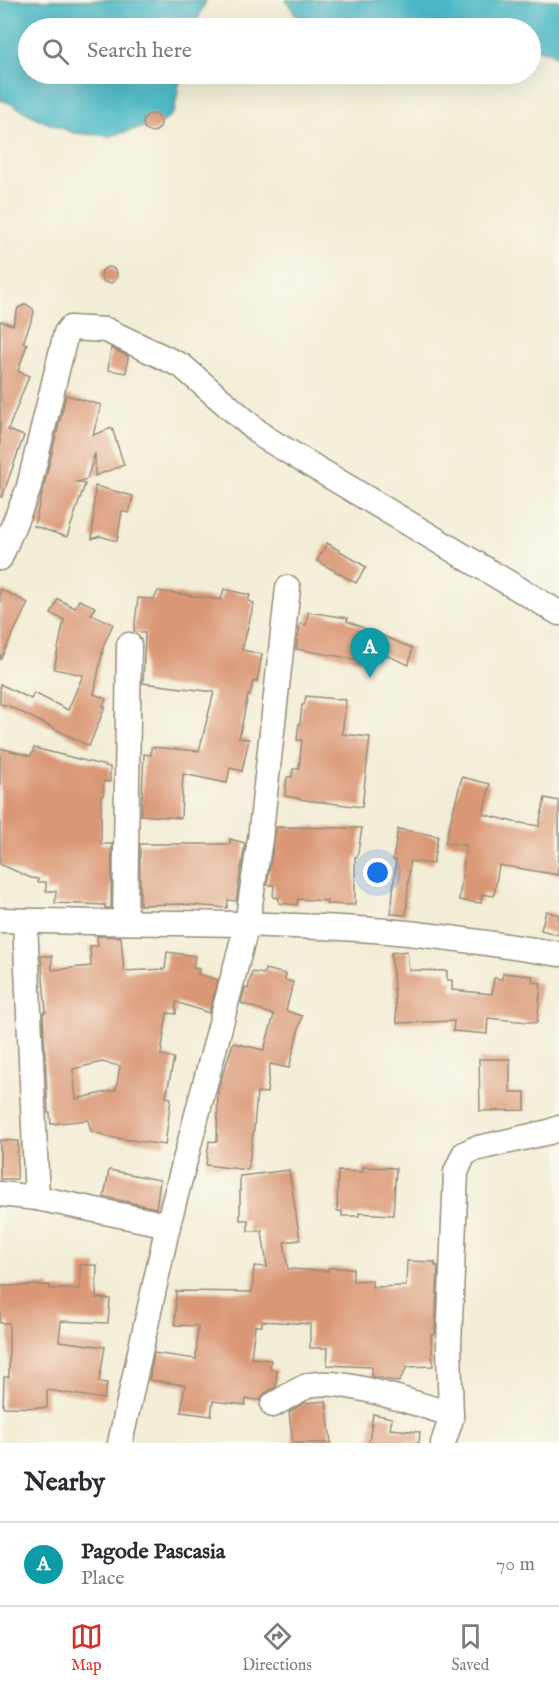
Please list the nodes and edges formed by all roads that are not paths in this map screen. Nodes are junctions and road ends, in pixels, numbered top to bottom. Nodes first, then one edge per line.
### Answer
1 (0, 558) edge
2 (288, 588) dead end
3 (559, 613) edge
4 (129, 645) dead end
5 (0, 920) edge
6 (25, 921) junction
7 (125, 922) junction
8 (247, 924) junction
9 (559, 954) edge
10 (559, 1128) edge
11 (0, 1194) edge
12 (37, 1198) junction
13 (168, 1225) junction
14 (273, 1405) dead end
15 (451, 1414) junction
16 (120, 1443) edge
17 (443, 1443) edge

1 - 3 street
2 - 8 street
4 - 7 street
5 - 6 street
6 - 7 street
6 - 12 street
7 - 8 street
8 - 9 street
8 - 13 street
10 - 15 street
11 - 12 street
12 - 13 street
13 - 16 street
14 - 15 street
15 - 17 street

